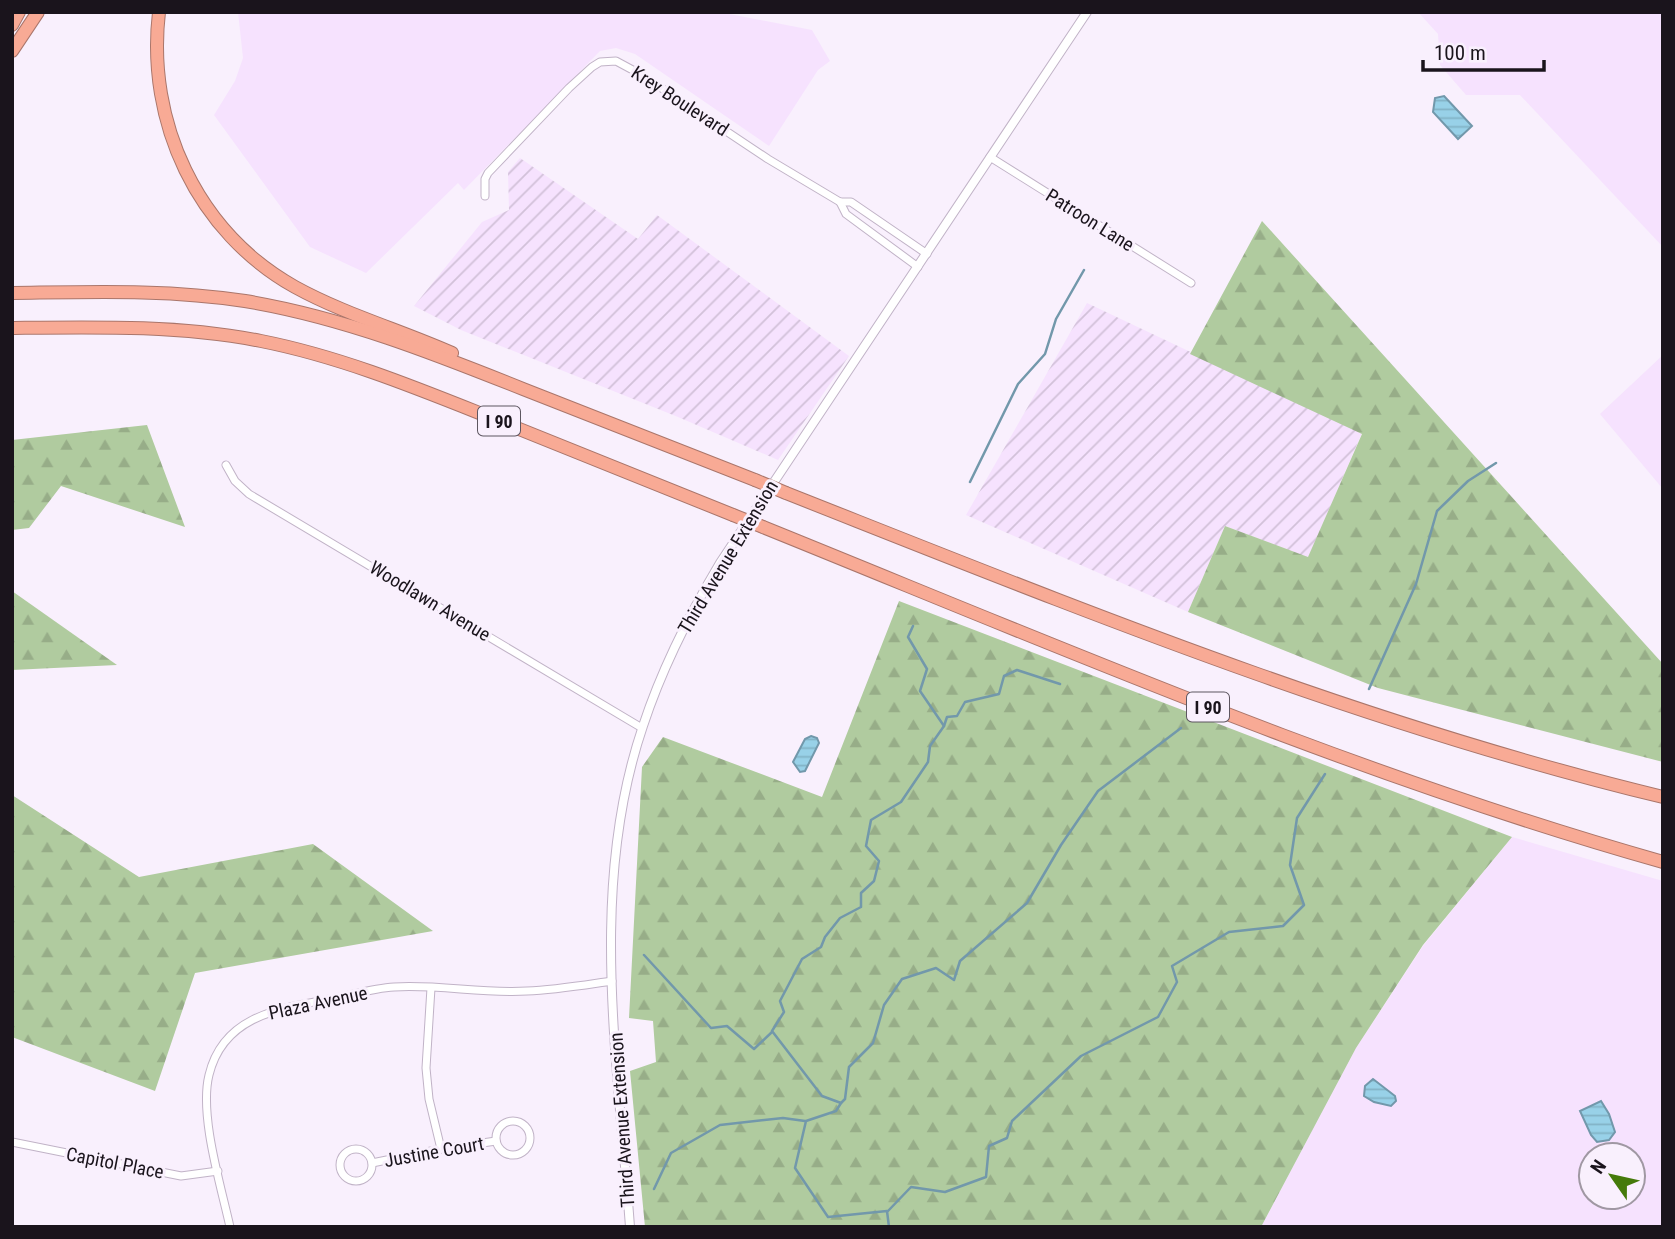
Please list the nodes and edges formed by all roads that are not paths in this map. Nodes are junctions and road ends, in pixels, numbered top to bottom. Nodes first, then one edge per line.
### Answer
1 (17, 12) edge
2 (38, 12) edge
3 (159, 12) edge
4 (1087, 12) edge
5 (12, 17) edge
6 (12, 25) edge
7 (12, 51) edge
8 (990, 157) junction
9 (485, 195) dead end
10 (840, 202) junction
11 (927, 254) junction
12 (918, 267) junction
13 (1191, 283) dead end
14 (12, 293) edge
15 (12, 328) edge
16 (511, 384) junction
17 (226, 465) dead end
18 (642, 728) junction
19 (1663, 797) edge
20 (1663, 862) edge
21 (612, 981) junction
22 (431, 988) junction
23 (496, 1141) junction
24 (12, 1142) edge
25 (441, 1149) junction
26 (372, 1163) junction
27 (218, 1171) junction
28 (230, 1227) edge
29 (630, 1227) edge

1 - 5 highway
1 - 6 highway
2 - 7 highway
3 - 16 highway
4 - 8 street, Third Avenue Extension
8 - 11 street, Third Avenue Extension
8 - 13 street, Patroon Lane
9 - 10 street, Krey Boulevard
10 - 11 street, Krey Boulevard
10 - 12 street, Krey Boulevard
11 - 12 street, Third Avenue Extension
12 - 18 street, Third Avenue Extension
14 - 16 highway, I 90
15 - 20 highway, I 90, bridge
16 - 19 highway, I 90, bridge
17 - 18 street, Woodlawn Avenue
18 - 21 street, Third Avenue Extension
21 - 22 street, Plaza Avenue
21 - 29 street, Third Avenue Extension
22 - 25 street
22 - 27 street, Plaza Avenue
23 - 23 street, Justine Court
23 - 25 street, Justine Court
24 - 27 street, Capitol Place
25 - 26 street, Justine Court
26 - 26 street, Justine Court
27 - 28 street, Plaza Avenue

